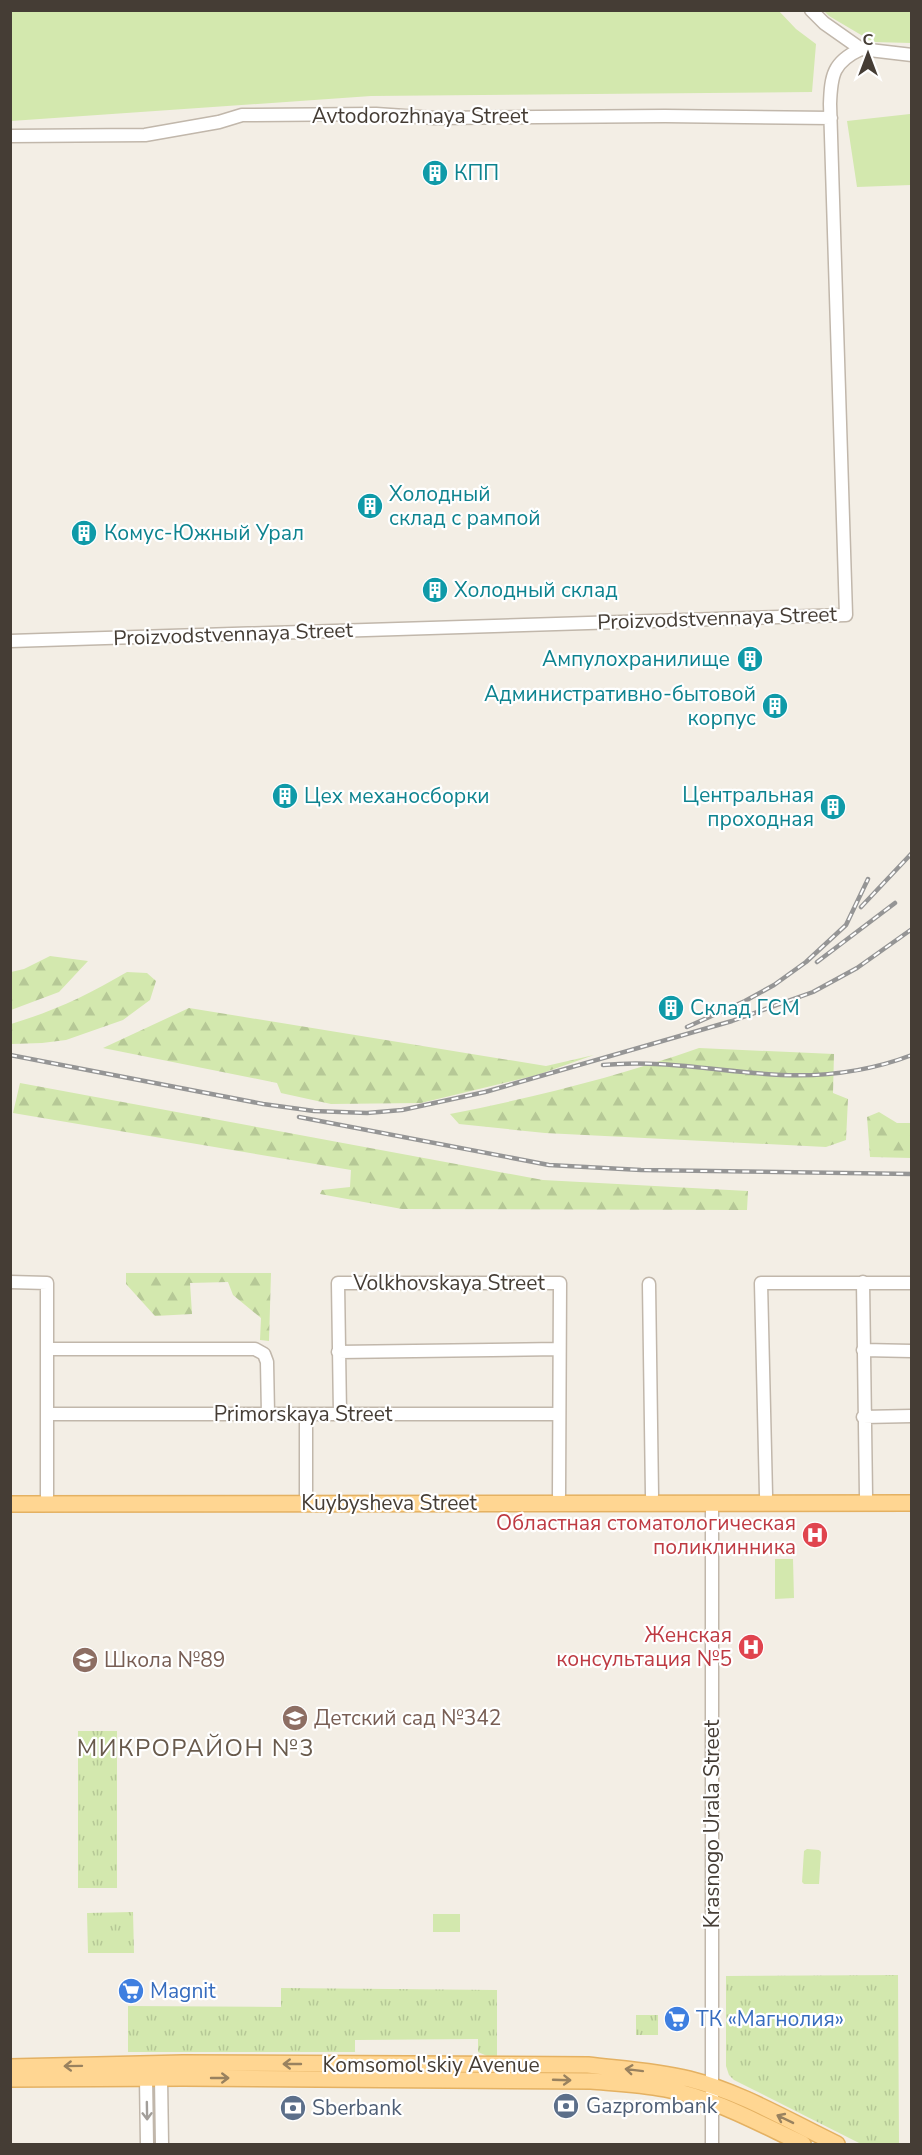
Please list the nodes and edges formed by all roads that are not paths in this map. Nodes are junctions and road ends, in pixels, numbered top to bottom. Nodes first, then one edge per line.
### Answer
1 (811, 10) edge
2 (861, 50) junction
3 (912, 55) edge
4 (831, 118) junction
5 (10, 136) edge
6 (10, 641) edge
7 (10, 1282) edge
8 (863, 1282) junction
9 (912, 1283) edge
10 (649, 1284) dead end
11 (47, 1349) junction
12 (560, 1350) junction
13 (863, 1350) junction
14 (912, 1351) edge
15 (338, 1352) junction
16 (47, 1414) junction
17 (268, 1414) junction
18 (306, 1414) junction
19 (339, 1414) junction
20 (559, 1414) junction
21 (912, 1416) edge
22 (864, 1417) junction
23 (652, 1495) junction
24 (10, 1496) edge
25 (766, 1496) junction
26 (912, 1496) edge
27 (306, 1499) junction
28 (560, 1499) junction
29 (712, 1499) junction
30 (866, 1499) junction
31 (47, 1500) junction
32 (912, 1503) edge
33 (10, 1504) edge
34 (153, 2063) junction
35 (113, 2066) junction
36 (10, 2067) edge
37 (154, 2078) junction
38 (10, 2079) edge
39 (84, 2079) junction
40 (712, 2095) junction
41 (147, 2145) edge
42 (162, 2145) edge
43 (712, 2145) edge
44 (803, 2145) edge
45 (837, 2145) edge

1 - 2 street
2 - 3 street
2 - 4 street, Proizvodstvennaya Street
4 - 5 street, Avtodorozhnaya Street
4 - 6 street, Proizvodstvennaya Street
7 - 11 street
8 - 9 street
8 - 13 street
8 - 25 street
10 - 23 street
11 - 16 street
11 - 17 street
12 - 15 street
12 - 15 street, Volkhovskaya Street
12 - 20 street
13 - 14 street
13 - 22 street
15 - 19 street
16 - 17 street, Primorskaya Street
16 - 31 street
17 - 18 street, Primorskaya Street
18 - 19 street, Primorskaya Street
18 - 27 street
19 - 20 street, Primorskaya Street
20 - 28 street
21 - 22 street
22 - 30 street
23 - 28 main road, Kuybysheva Street
23 - 29 main road, Kuybysheva Street
24 - 31 main road, Kuybysheva Street
25 - 29 main road, Kuybysheva Street
25 - 30 main road, Kuybysheva Street
26 - 30 main road, Kuybysheva Street
27 - 28 main road, Kuybysheva Street
27 - 31 main road, Kuybysheva Street
28 - 29 main road, Kuybysheva Street
29 - 30 main road, Kuybysheva Street
29 - 40 street, Krasnogo Urala Street
30 - 32 main road, Kuybysheva Street
31 - 33 main road, Kuybysheva Street
34 - 35 main road, Komsomol'skiy Avenue
34 - 37 street
40 -> 34 main road, Komsomol'skiy Avenue
35 -> 36 main road, Komsomol'skiy Avenue
35 - 39 main road
37 - 39 main road, Komsomol'skiy Avenue
37 -> 40 main road, Komsomol'skiy Avenue
37 -> 41 street
37 - 42 street
38 - 39 main road, Komsomol'skiy Avenue
40 - 43 street, Krasnogo Urala Street
40 - 44 main road, Komsomol'skiy Avenue
45 -> 40 main road, Komsomol'skiy Avenue

